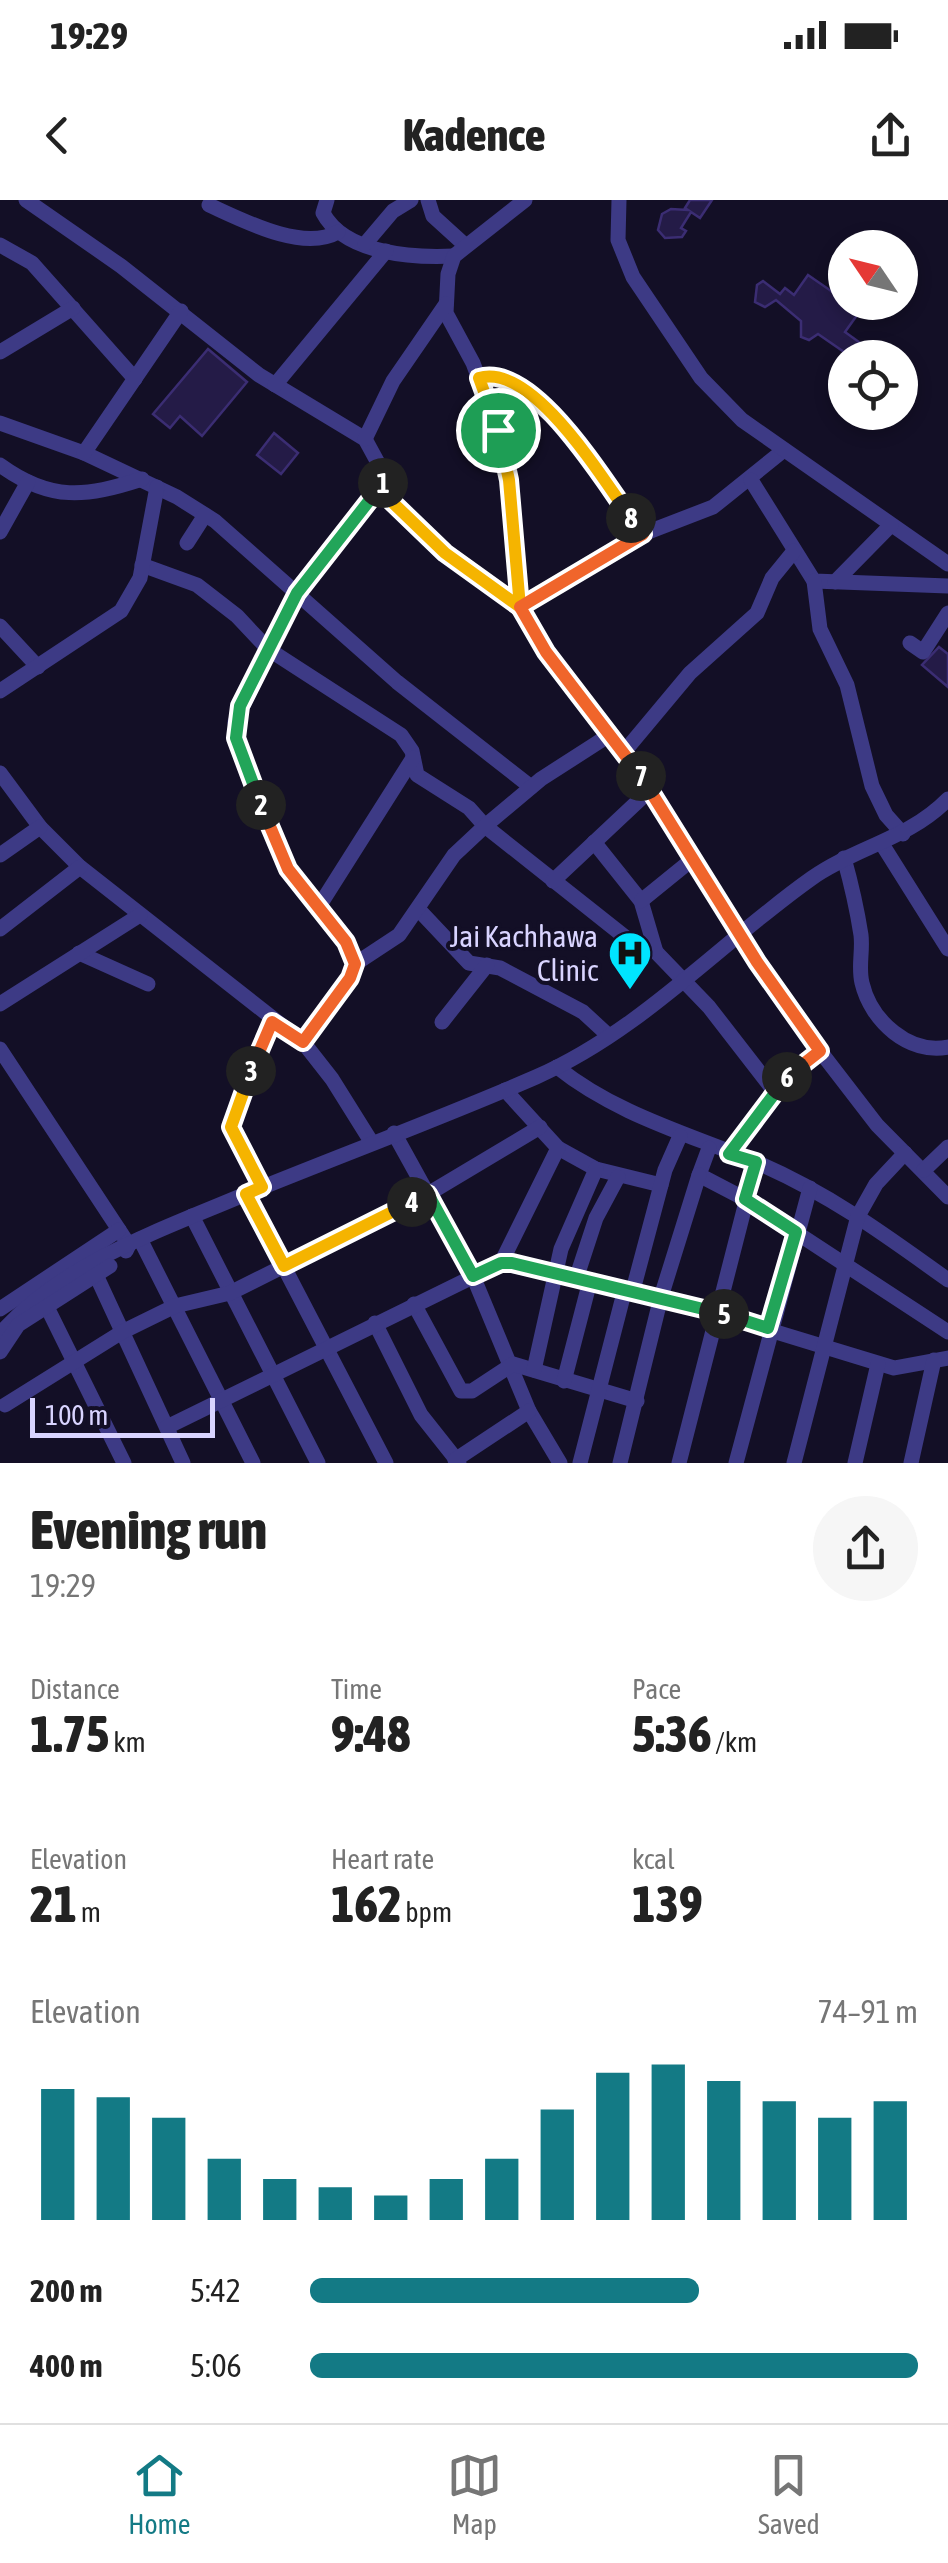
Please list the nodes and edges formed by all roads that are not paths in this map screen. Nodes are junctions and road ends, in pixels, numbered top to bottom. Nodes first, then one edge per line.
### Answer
1 (26, 200) edge
2 (327, 200) edge
3 (411, 200) edge
4 (428, 200) edge
5 (526, 200) edge
6 (619, 200) edge
7 (209, 205) dead end
8 (338, 232) junction
9 (365, 244) junction
10 (0, 248) edge
11 (386, 251) junction
12 (460, 251) junction
13 (446, 304) junction
14 (73, 308) junction
15 (180, 311) junction
16 (0, 352) edge
17 (479, 378) junction
18 (134, 379) junction
19 (274, 385) junction
20 (0, 423) edge
21 (365, 439) junction
22 (784, 450) junction
23 (84, 453) junction
24 (0, 464) edge
25 (142, 480) junction
26 (751, 480) junction
27 (385, 481) junction
28 (28, 482) junction
29 (158, 487) junction
30 (205, 515) junction
31 (891, 525) junction
32 (0, 532) edge
33 (643, 534) junction
34 (187, 543) dead end
35 (794, 551) junction
36 (948, 564) edge
37 (142, 566) junction
38 (814, 581) junction
39 (835, 582) junction
40 (948, 586) edge
41 (297, 593) junction
42 (520, 607) junction
43 (948, 613) edge
44 (0, 626) edge
45 (910, 643) dead end
46 (268, 649) junction
47 (38, 667) junction
48 (0, 691) edge
49 (610, 734) junction
50 (624, 752) junction
51 (413, 758) junction
52 (0, 773) edge
53 (531, 787) junction
54 (650, 789) junction
55 (948, 800) edge
56 (484, 826) junction
57 (40, 827) junction
58 (903, 834) junction
59 (594, 842) junction
60 (882, 844) junction
61 (0, 855) edge
62 (694, 858) junction
63 (844, 858) junction
64 (80, 868) junction
65 (553, 881) junction
66 (640, 901) junction
67 (318, 908) junction
68 (419, 910) junction
69 (140, 915) junction
70 (0, 929) edge
71 (741, 936) junction
72 (948, 949) edge
73 (78, 952) junction
74 (656, 952) junction
75 (355, 964) junction
76 (487, 965) junction
77 (684, 980) junction
78 (148, 984) dead end
79 (0, 1004) edge
80 (272, 1022) junction
81 (442, 1022) dead end
82 (609, 1036) junction
83 (303, 1042) junction
84 (948, 1046) edge
85 (0, 1050) edge
86 (820, 1051) junction
87 (557, 1067) junction
88 (505, 1090) junction
89 (774, 1092) junction
90 (540, 1127) junction
91 (394, 1133) junction
92 (680, 1136) junction
93 (372, 1143) junction
94 (948, 1147) edge
95 (558, 1148) junction
96 (709, 1148) junction
97 (905, 1152) junction
98 (729, 1154) junction
99 (756, 1162) junction
100 (596, 1170) junction
101 (924, 1170) junction
102 (700, 1175) junction
103 (618, 1176) junction
104 (661, 1185) junction
105 (262, 1187) junction
106 (810, 1188) junction
107 (246, 1194) junction
108 (428, 1194) junction
109 (948, 1197) edge
110 (745, 1199) junction
111 (192, 1216) junction
112 (858, 1216) junction
113 (119, 1230) junction
114 (796, 1232) junction
115 (134, 1242) junction
116 (501, 1263) junction
117 (843, 1264) junction
118 (284, 1266) junction
119 (556, 1274) junction
120 (96, 1275) junction
121 (473, 1276) junction
122 (583, 1280) junction
123 (948, 1280) edge
124 (629, 1290) junction
125 (230, 1293) junction
126 (661, 1296) junction
127 (414, 1304) junction
128 (175, 1306) junction
129 (47, 1307) junction
130 (0, 1310) edge
131 (718, 1312) junction
132 (375, 1324) junction
133 (768, 1328) junction
134 (122, 1332) junction
135 (948, 1332) edge
136 (0, 1334) edge
137 (824, 1345) junction
138 (328, 1348) junction
139 (0, 1352) edge
140 (941, 1359) edge
141 (74, 1362) junction
142 (513, 1364) junction
143 (878, 1364) junction
144 (534, 1370) junction
145 (272, 1375) junction
146 (564, 1381) junction
147 (601, 1392) junction
148 (221, 1399) junction
149 (637, 1401) junction
150 (5, 1405) dead end
151 (529, 1410) junction
152 (167, 1427) junction
153 (556, 1456) edge
154 (457, 1462) edge
155 (124, 1463) edge
156 (183, 1463) edge
157 (253, 1463) edge
158 (318, 1463) edge
159 (386, 1463) edge
160 (538, 1463) edge
161 (580, 1463) edge
162 (620, 1463) edge
163 (679, 1463) edge
164 (736, 1463) edge
165 (794, 1463) edge
166 (854, 1463) edge
167 (911, 1463) edge

1 - 15 street
2 - 8 street
3 - 9 street
4 - 12 street
5 - 12 street
6 - 22 street
7 - 8 street
8 - 9 street
9 - 11 street
10 - 14 street
11 - 12 street
11 - 19 street
12 - 13 street
13 - 17 street
13 - 21 street
14 - 16 street
14 - 18 street
15 - 18 street
15 - 19 street
17 - 33 street
17 - 42 street
18 - 23 street
19 - 21 street
20 - 23 street
21 - 27 street
22 - 26 street
22 - 31 street
23 - 25 street
24 - 28 street
25 - 28 street
25 - 29 street
26 - 33 street
26 - 35 street
27 - 41 street
27 - 42 street
28 - 32 street
29 - 30 street
29 - 37 street
30 - 34 street
30 - 41 street
31 - 36 street
31 - 39 street
33 - 42 street
35 - 38 street
35 - 50 street
37 - 46 street
37 - 47 street
38 - 39 street
38 - 58 street
39 - 40 street
41 - 46 street
41 - 53 street
42 - 49 street
43 - 45 street
44 - 47 street
46 - 51 street
46 - 67 street
47 - 48 street
49 - 50 street
49 - 53 street
50 - 54 street
51 - 56 street
51 - 67 street
52 - 57 street
53 - 56 street
54 - 59 street
54 - 62 street
55 - 58 street
56 - 65 street
56 - 68 street
57 - 61 street
57 - 64 street
58 - 60 street
59 - 65 street
59 - 66 street
60 - 63 street
60 - 72 street
62 - 66 street
62 - 71 street
63 - 71 street
63 - 84 street
64 - 69 street
64 - 70 street
65 - 74 street
66 - 74 street
67 - 75 street
68 - 75 street
68 - 76 street
69 - 73 street
69 - 80 street
71 - 77 street
71 - 86 street
73 - 78 street
73 - 79 street
74 - 77 street
75 - 83 street
76 - 81 street
76 - 82 street
77 - 82 street
77 - 89 street
80 - 83 street
80 - 105 street
82 - 87 street
83 - 93 street
85 - 113 street
86 - 89 street
86 - 97 street
87 - 88 street
87 - 92 street
88 - 90 street
88 - 91 street
89 - 98 street
90 - 95 street
90 - 108 street
91 - 93 street
91 - 108 street
92 - 96 street
92 - 104 street
93 - 105 street
94 - 101 street
95 - 100 street
95 - 116 street
96 - 98 street
96 - 102 street
97 - 101 street
97 - 112 street
98 - 99 street
99 - 106 street
99 - 110 street
100 - 103 street
100 - 119 street
101 - 109 street
102 - 110 street
102 - 126 street
103 - 104 street
103 - 122 street
104 - 124 street
105 - 107 street
106 - 112 street
106 - 114 street
107 - 111 street
107 - 118 street
108 - 118 street
108 - 121 street
110 - 114 street
110 - 131 street
111 - 115 street
111 - 125 street
112 - 117 street
112 - 123 street
113 - 115 street
113 - 130 street
114 - 117 street
114 - 133 street
115 - 120 street
115 - 128 street
115 - 136 street
116 - 119 street
116 - 121 street
117 - 135 street
117 - 137 street
118 - 125 street
118 - 138 street
119 - 122 street
119 - 144 street
120 - 129 street
120 - 134 street
121 - 127 street
121 - 142 street
122 - 124 street
122 - 146 street
124 - 126 street
124 - 147 street
125 - 128 street
125 - 145 street
126 - 131 street
126 - 149 street
127 - 132 street
127 - 142 street
128 - 134 street
128 - 148 street
129 - 139 street
129 - 141 street
131 - 133 street
131 - 163 street
132 - 138 street
132 - 154 street
133 - 137 street
133 - 164 street
134 - 141 street
134 - 152 street
137 - 143 street
137 - 165 street
138 - 145 street
138 - 159 street
140 - 143 street
140 - 167 street
141 - 150 street
141 - 155 street
142 - 144 street
142 - 151 street
143 - 166 street
144 - 146 street
145 - 148 street
145 - 158 street
146 - 147 street
147 - 149 street
147 - 161 street
148 - 152 street
148 - 157 street
149 - 162 street
151 - 153 street
151 - 154 street
152 - 156 street
153 - 160 street

